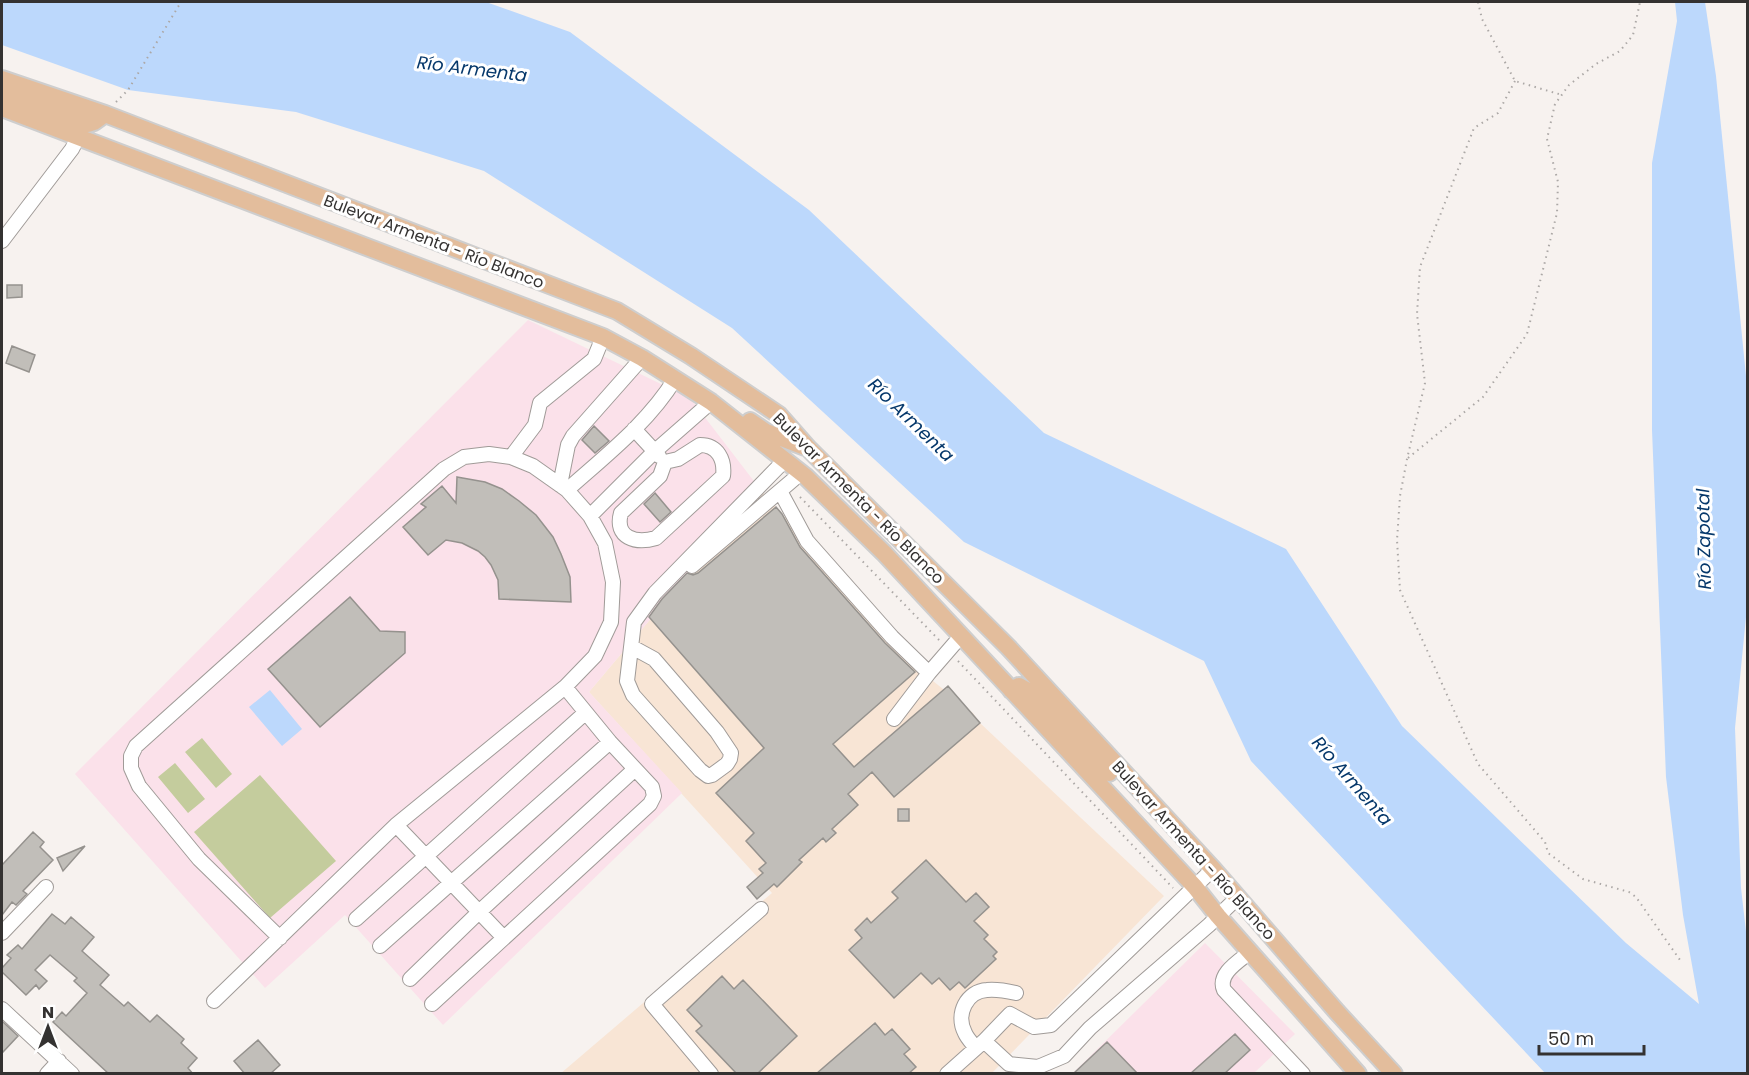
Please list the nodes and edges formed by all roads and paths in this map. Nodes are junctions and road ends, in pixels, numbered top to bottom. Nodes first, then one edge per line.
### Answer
1 (181, 2) edge
2 (1478, 2) edge
3 (1640, 2) edge
4 (2, 79) edge
5 (1515, 81) junction
6 (128, 90) dead end
7 (2, 94) edge
8 (1562, 95) junction
9 (2, 108) edge
10 (105, 114) junction
11 (75, 143) junction
12 (2, 241) edge
13 (603, 337) junction
14 (642, 358) junction
15 (658, 369) junction
16 (675, 379) junction
17 (711, 402) junction
18 (634, 429) junction
19 (808, 448) junction
20 (654, 452) junction
21 (511, 457) junction
22 (1407, 459) junction
23 (784, 461) junction
24 (664, 462) junction
25 (801, 473) junction
26 (563, 488) junction
27 (784, 488) junction
28 (590, 516) junction
29 (649, 600) junction
30 (961, 636) junction
31 (632, 647) junction
32 (949, 651) junction
33 (929, 673) junction
34 (565, 687) junction
35 (1011, 690) junction
36 (585, 713) junction
37 (894, 719) dead end
38 (610, 742) junction
39 (635, 769) junction
40 (1152, 802) junction
41 (396, 825) junction
42 (426, 856) junction
43 (1213, 868) junction
44 (452, 883) junction
45 (46, 887) dead end
46 (1189, 893) junction
47 (1238, 897) junction
48 (761, 909) dead end
49 (479, 912) junction
50 (1218, 916) junction
51 (356, 919) dead end
52 (2, 933) edge
53 (280, 938) junction
54 (504, 938) junction
55 (380, 945) dead end
56 (1250, 952) junction
57 (1680, 960) dead end
58 (410, 979) dead end
59 (1016, 993) dead end
60 (214, 1001) dead end
61 (432, 1004) dead end
62 (2, 1009) edge
63 (1337, 1012) junction
64 (980, 1045) junction
65 (59, 1061) junction
66 (47, 1074) edge
67 (72, 1074) edge
68 (711, 1074) edge
69 (948, 1074) edge
70 (1303, 1074) edge
71 (1359, 1074) edge
72 (1394, 1074) edge

1 - 6 path
2 - 5 path
3 - 8 path
4 - 10 main road, Bulevar Armenta - Río Blanco
5 - 8 path
5 - 22 path
7 - 10 main road
8 - 22 path
9 - 11 main road, Bulevar Armenta - Río Blanco
10 - 19 main road, Bulevar Armenta - Río Blanco
11 - 12 street
11 - 13 main road, Bulevar Armenta - Río Blanco
13 - 14 main road, Bulevar Armenta - Río Blanco
13 - 21 street
14 - 15 main road, Bulevar Armenta - Río Blanco
14 - 26 street
15 - 16 main road, Bulevar Armenta - Río Blanco
15 - 19 main road
16 - 17 main road, Bulevar Armenta - Río Blanco
16 - 18 street
17 - 20 street
17 - 23 main road, Bulevar Armenta - Río Blanco
18 - 20 street
18 - 26 street
19 - 40 main road, Bulevar Armenta - Río Blanco
20 - 24 street
20 - 28 street
21 - 26 street
21 - 53 street
22 - 57 path
23 - 25 main road, Bulevar Armenta - Río Blanco
23 - 29 street
24 - 24 street
25 - 27 street
25 - 30 main road, Bulevar Armenta - Río Blanco
26 - 28 street
27 - 29 street
27 - 32 path
27 - 33 street
28 - 34 street
29 - 31 street
30 - 32 street
30 - 35 main road, Bulevar Armenta - Río Blanco
31 - 31 street
32 - 33 street
32 - 46 path
33 - 37 street
34 - 36 street
34 - 41 street
35 - 40 main road
35 - 46 main road, Bulevar Armenta - Río Blanco
36 - 38 street
36 - 42 street
38 - 39 street
38 - 44 street
39 - 49 street
39 - 54 street
40 - 43 main road, Bulevar Armenta - Río Blanco
41 - 42 street
41 - 53 street
42 - 44 street
42 - 51 street
43 - 46 street
43 - 47 main road, Bulevar Armenta - Río Blanco
44 - 49 street
44 - 55 street
45 - 52 street
46 - 50 main road, Bulevar Armenta - Río Blanco
46 - 64 street
47 - 50 street
47 - 63 main road, Bulevar Armenta - Río Blanco
48 - 68 street
49 - 54 street
49 - 58 street
50 - 56 main road, Bulevar Armenta - Río Blanco
50 - 64 street
53 - 60 street
54 - 61 street
56 - 63 main road
56 - 70 street
56 - 71 main road, Bulevar Armenta - Río Blanco
59 - 64 street
62 - 65 street
63 - 72 main road, Bulevar Armenta - Río Blanco
64 - 69 street
65 - 66 street
65 - 67 street

